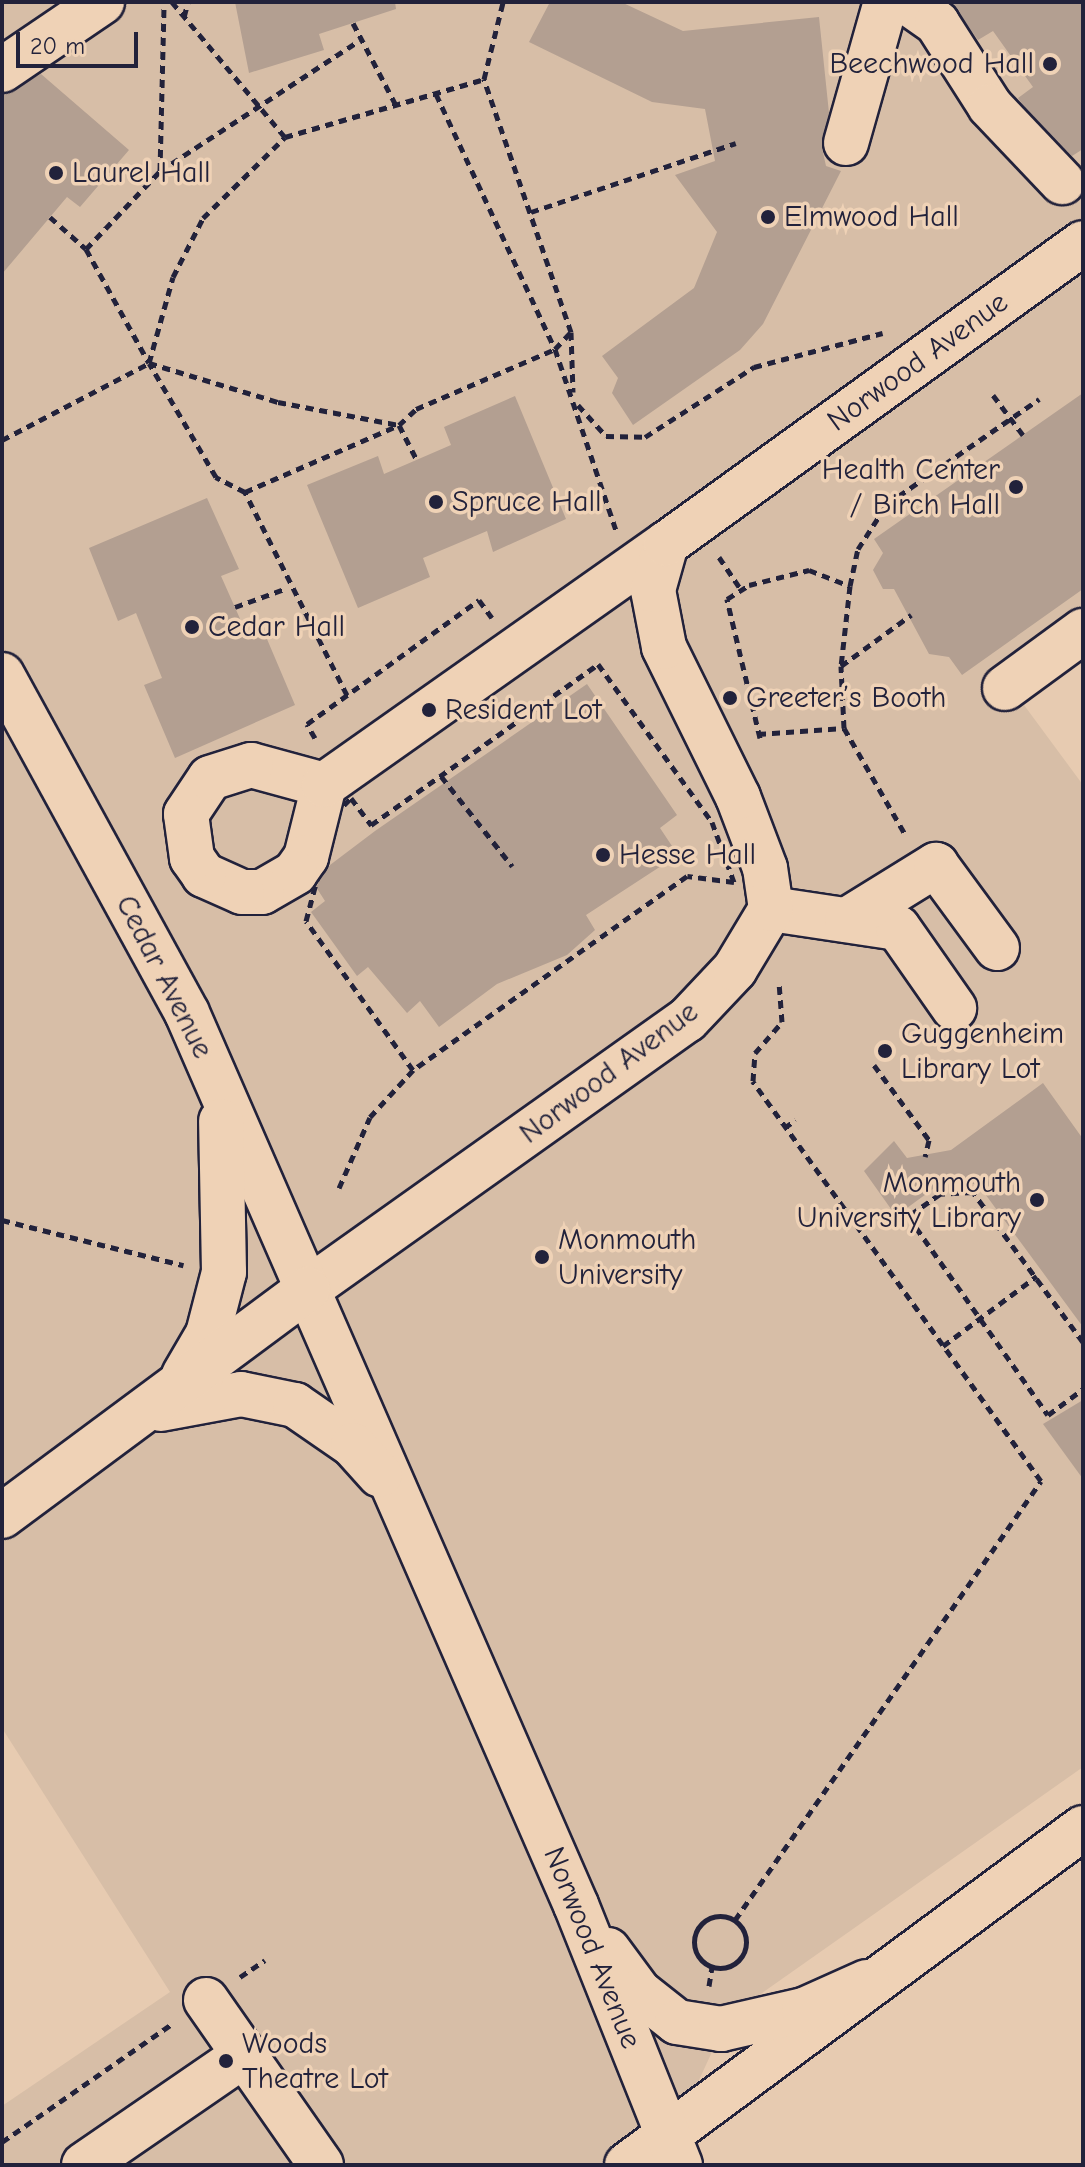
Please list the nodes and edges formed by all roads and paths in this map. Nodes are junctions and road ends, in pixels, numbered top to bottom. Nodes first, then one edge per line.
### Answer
1 (102, 2) edge
2 (164, 2) edge
3 (172, 2) edge
4 (188, 2) edge
5 (503, 2) edge
6 (886, 2) edge
7 (907, 2) edge
8 (184, 17) junction
9 (353, 23) dead end
10 (359, 41) junction
11 (2, 70) edge
12 (484, 79) junction
13 (436, 94) junction
14 (397, 107) junction
15 (260, 108) junction
16 (285, 137) junction
17 (736, 143) dead end
18 (846, 143) dead end
19 (160, 171) junction
20 (1062, 182) dead end
21 (531, 212) junction
22 (50, 217) dead end
23 (1083, 243) edge
24 (86, 249) junction
25 (571, 332) junction
26 (890, 332) dead end
27 (555, 349) junction
28 (149, 363) junction
29 (993, 395) dead end
30 (1039, 399) dead end
31 (575, 401) junction
32 (1011, 419) junction
33 (399, 425) junction
34 (1023, 435) dead end
35 (2, 440) edge
36 (417, 460) dead end
37 (245, 492) junction
38 (619, 538) dead end
39 (666, 544) junction
40 (716, 552) dead end
41 (850, 586) junction
42 (287, 588) junction
43 (741, 590) junction
44 (235, 607) dead end
45 (911, 615) dead end
46 (498, 626) dead end
47 (547, 628) junction
48 (1083, 631) edge
49 (664, 647) junction
50 (841, 666) junction
51 (2, 675) edge
52 (1005, 688) dead end
53 (347, 695) junction
54 (844, 728) junction
55 (758, 734) junction
56 (762, 749) dead end
57 (322, 766) joint
58 (441, 776) junction
59 (512, 866) dead end
60 (926, 870) junction
61 (771, 909) junction
62 (847, 920) junction
63 (997, 948) dead end
64 (780, 973) dead end
65 (954, 1008) dead end
66 (874, 1065) dead end
67 (413, 1070) junction
68 (218, 1083) junction
69 (796, 1120) dead end
70 (784, 1128) junction
71 (925, 1157) dead end
72 (339, 1188) dead end
73 (986, 1195) dead end
74 (980, 1200) junction
75 (2, 1220) edge
76 (192, 1267) dead end
77 (1037, 1276) junction
78 (308, 1289) junction
79 (980, 1319) junction
80 (1083, 1342) edge
81 (943, 1346) junction
82 (1083, 1389) edge
83 (159, 1402) junction
84 (394, 1489) junction
85 (2, 1516) edge
86 (1083, 1828) edge
87 (576, 1905) junction
88 (735, 1920) junction
89 (712, 1967) junction
90 (867, 1982) junction
91 (708, 1991) dead end
92 (206, 2000) joint
93 (244, 2055) junction
94 (2, 2142) edge
95 (674, 2150) edge
96 (84, 2165) edge
97 (321, 2165) edge
98 (627, 2165) edge

1 - 11 main road
2 - 19 path
3 - 8 path
4 - 8 path
5 - 12 path
6 - 18 main road
7 - 20 main road
8 - 15 path
9 - 10 path
10 - 14 path
10 - 15 path
12 - 13 path
12 - 21 path
13 - 14 path
13 - 27 path
14 - 16 path
15 - 16 path
15 - 19 path
16 - 28 path
17 - 21 path
19 - 24 path
21 - 25 path
22 - 24 path
23 - 39 main road, Norwood Avenue
24 - 28 path
25 - 27 path
25 - 31 path
26 - 31 path
27 - 31 path
27 - 33 path
28 - 33 path
28 - 35 path
28 - 37 path
29 - 32 path
30 - 32 path
31 - 38 path
32 - 34 path
32 - 41 path
33 - 36 path
33 - 37 path
37 - 42 path
39 - 47 main road, Norwood Avenue
39 - 49 main road
40 - 43 path
41 - 43 path
41 - 50 path
42 - 44 path
42 - 53 path
43 - 55 path
45 - 50 path
46 - 53 path
47 - 49 main road
47 - 57 main road
48 - 52 main road
49 - 61 main road
50 - 54 path
51 - 68 main road, Cedar Avenue
53 - 57 path
54 - 55 path
54 - 60 path
55 - 56 path
58 - 59 path
58 - 67 path
58 - 67 path
60 - 62 main road
60 - 63 main road
61 - 62 main road
61 - 78 main road, Norwood Avenue
62 - 65 main road
64 - 70 path
66 - 71 path
67 - 72 path
68 - 78 main road, Cedar Avenue
68 - 83 main road
69 - 70 path
70 - 81 path
73 - 74 path
74 - 77 path
74 - 79 path
75 - 76 path
77 - 79 path
77 - 80 path
78 - 83 main road, Norwood Avenue
78 - 84 main road, Norwood Avenue
79 - 81 path
79 - 82 path
81 - 88 path
83 - 84 main road
83 - 85 main road, Norwood Avenue
84 - 87 main road, Norwood Avenue
86 - 90 main road
87 - 90 main road
87 - 95 main road, Norwood Avenue
88 - 89 path
88 - 89 path
89 - 91 path
90 - 95 main road
92 - 93 main road
92 - 94 path
93 - 96 main road
93 - 97 main road
95 - 98 main road

